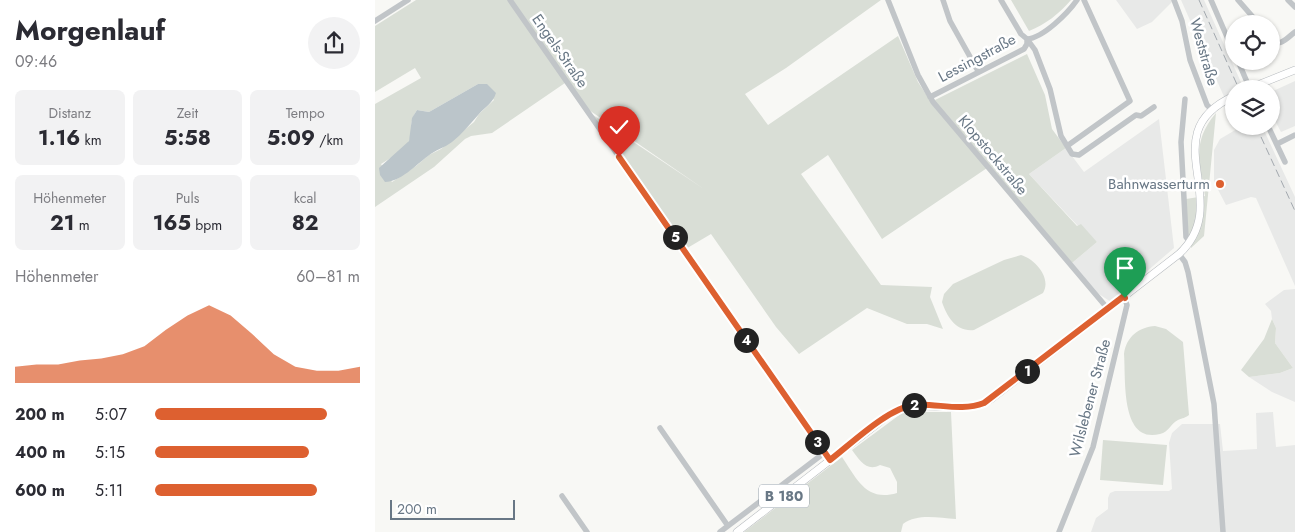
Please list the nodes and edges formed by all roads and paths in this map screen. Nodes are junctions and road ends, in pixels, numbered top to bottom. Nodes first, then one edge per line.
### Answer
1 (408, 0) edge
2 (510, 0) edge
3 (888, 0) edge
4 (943, 0) edge
5 (1001, 0) edge
6 (1077, 0) edge
7 (1084, 0) edge
8 (1174, 0) edge
9 (1211, 0) edge
10 (1238, 0) edge
11 (1289, 0) edge
12 (1295, 7) edge
13 (1251, 15) edge
14 (375, 21) edge
15 (1225, 32) edge
16 (1295, 32) edge
17 (1027, 38) junction
18 (1280, 43) edge
19 (1295, 70) edge
20 (978, 71) junction
21 (1271, 80) edge
22 (930, 97) junction
23 (1185, 99) dead end
24 (1225, 100) edge
25 (1154, 107) dead end
26 (1211, 109) junction
27 (1272, 135) edge
28 (1295, 135) edge
29 (1277, 144) junction
30 (1067, 146) junction
31 (1285, 162) dead end
32 (1190, 242) junction
33 (1179, 254) junction
34 (1124, 296) junction
35 (1108, 309) junction
36 (660, 428) dead end
37 (824, 453) junction
38 (830, 460) junction
39 (562, 496) dead end
40 (728, 526) junction
41 (587, 532) edge
42 (720, 532) edge
43 (737, 532) edge
44 (1059, 532) edge
45 (1223, 532) edge

1 - 14 street
2 - 37 street, Engels-Straße
3 - 22 street, Klopstockstraße
4 - 20 street
5 - 17 street
6 - 17 street, Lessingstraße
7 - 30 street
8 - 26 street, Weststraße
9 - 15 street
10 - 13 street
11 - 12 street
16 - 18 street
17 - 20 street, Lessingstraße
17 - 30 street
19 - 21 main road
20 - 22 street, Lessingstraße
22 - 35 street, Klopstockstraße
23 - 32 street
24 - 26 main road, B 180
25 - 30 street
26 - 32 main road, B 180
27 - 29 street
28 - 29 street
29 - 31 street
32 - 33 main road, B 180
33 - 34 main road, B 180
33 - 45 street
34 - 35 main road, B 180
34 - 44 street, Wilslebener Straße
35 - 38 main road, B 180
36 - 40 street
37 - 38 street, Engels-Straße
37 - 40 street
38 - 43 main road, B 180
39 - 41 street
40 - 42 street

